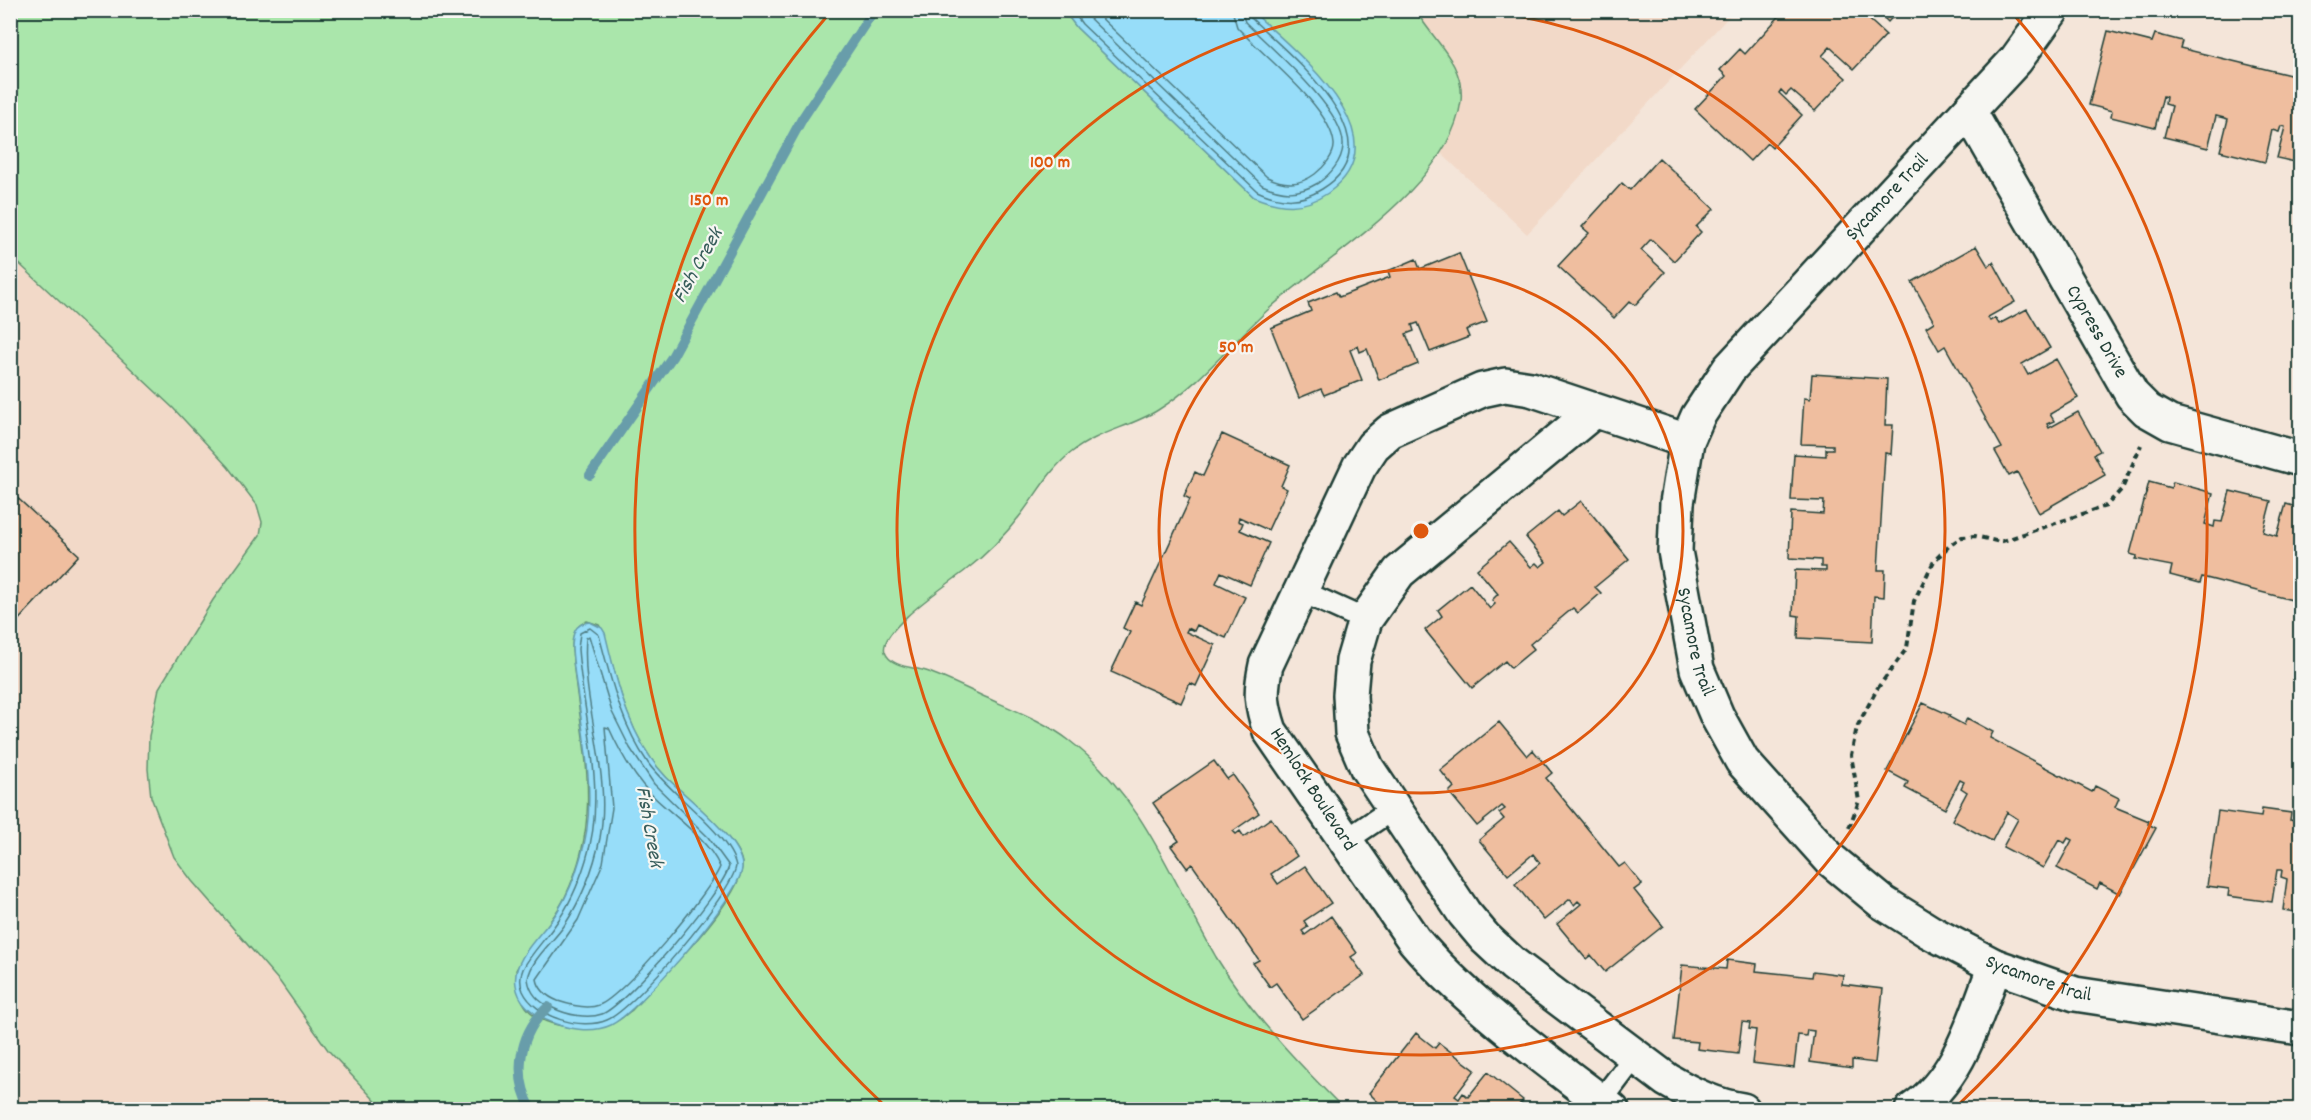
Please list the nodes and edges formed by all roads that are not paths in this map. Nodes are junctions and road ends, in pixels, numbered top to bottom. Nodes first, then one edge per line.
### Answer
1 (2052, 10) edge
2 (1969, 111) junction
3 (1594, 411) junction
4 (1688, 441) junction
5 (2301, 459) edge
6 (1301, 591) junction
7 (1365, 620) junction
8 (1394, 808) junction
9 (1345, 841) junction
10 (1995, 966) junction
11 (2301, 1028) edge
12 (1635, 1056) junction
13 (1606, 1105) edge
14 (1743, 1110) edge
15 (1912, 1110) edge

1 - 2 street, Sycamore Trail
2 - 4 street, Sycamore Trail
2 - 5 street, Cypress Drive
3 - 4 street, Hemlock Boulevard
3 - 6 street, Hemlock Boulevard
3 - 7 street
4 - 10 street, Sycamore Trail
6 - 7 lane
6 - 9 street, Hemlock Boulevard
7 - 8 street
8 - 9 lane
8 - 12 street
9 - 13 street, Hemlock Boulevard
10 - 11 street, Sycamore Trail
10 - 15 street
12 - 13 lane
12 - 14 street

